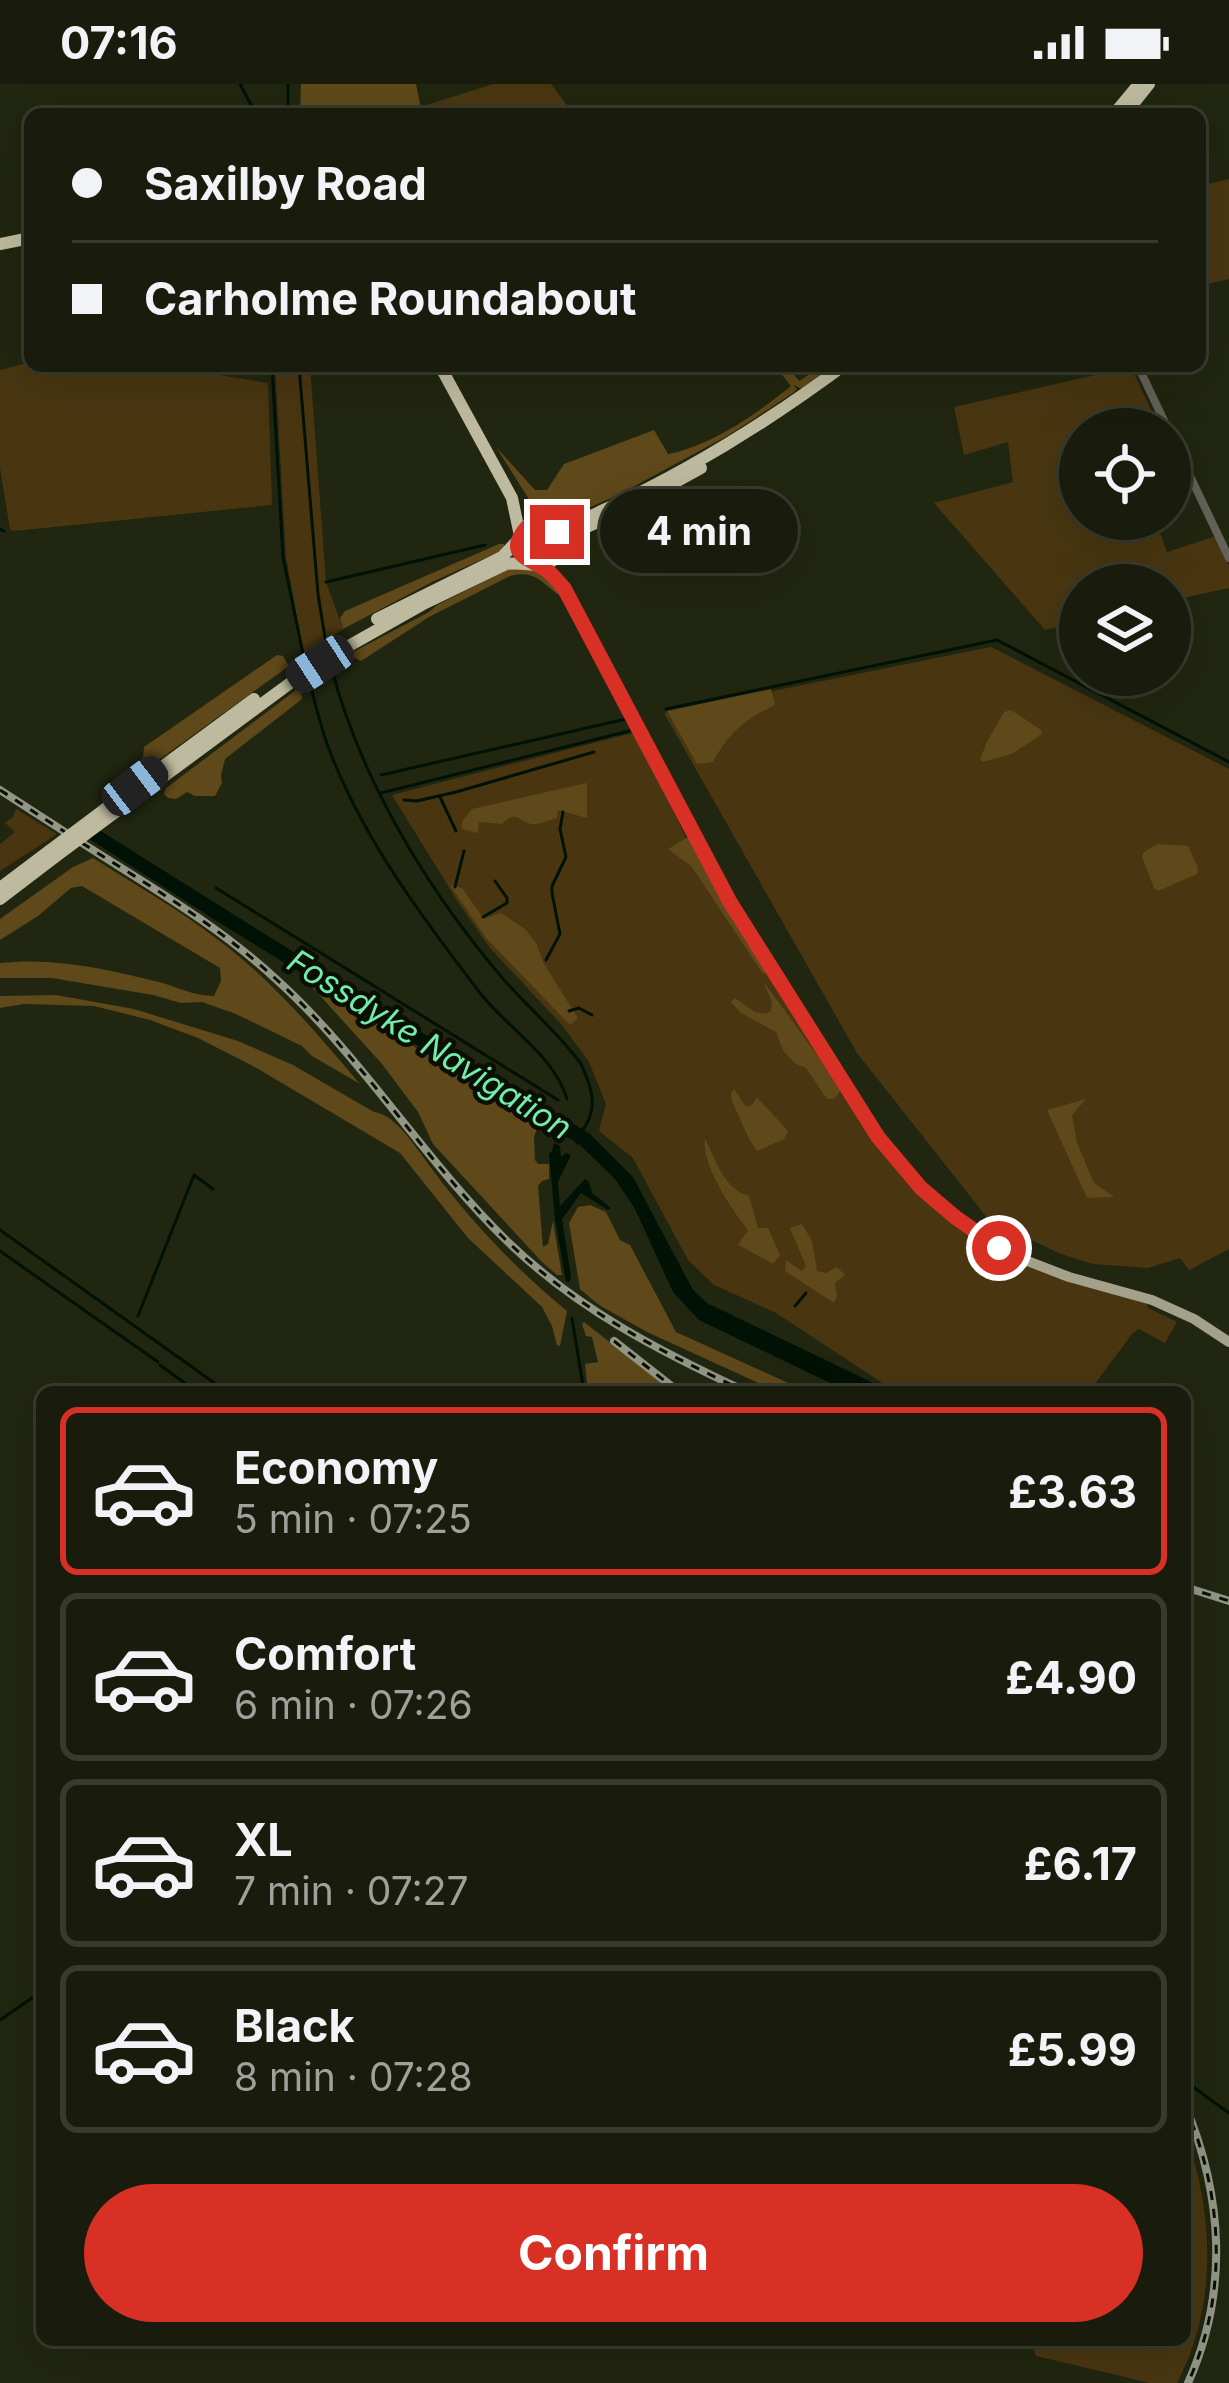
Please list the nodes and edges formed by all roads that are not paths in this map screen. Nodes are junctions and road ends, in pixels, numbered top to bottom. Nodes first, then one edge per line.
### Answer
1 (1138, 84) edge
2 (1149, 84) edge
3 (1119, 108) edge
4 (1130, 108) edge
5 (443, 372) edge
6 (834, 372) edge
7 (849, 372) edge
8 (1141, 372) edge
9 (1158, 408) edge
10 (1191, 478) edge
11 (512, 498) junction
12 (545, 524) junction
13 (519, 538) junction
14 (560, 548) junction
15 (1229, 558) edge
16 (534, 564) junction
17 (564, 588) junction
18 (345, 643) junction
19 (52, 854) junction
20 (0, 888) edge
21 (0, 899) edge
22 (1229, 1342) edge

1 - 3 highway
2 - 4 highway
5 - 11 highway
6 - 12 highway
7 - 14 highway
8 - 9 street
10 - 15 street
11 - 12 highway
11 - 13 highway
12 - 13 highway
12 - 14 highway
13 - 16 highway
13 - 18 highway
14 - 16 highway
14 - 17 main road
16 - 17 main road
16 - 18 highway
17 - 22 main road
18 - 19 highway, bridge
19 - 20 highway
19 - 21 highway

